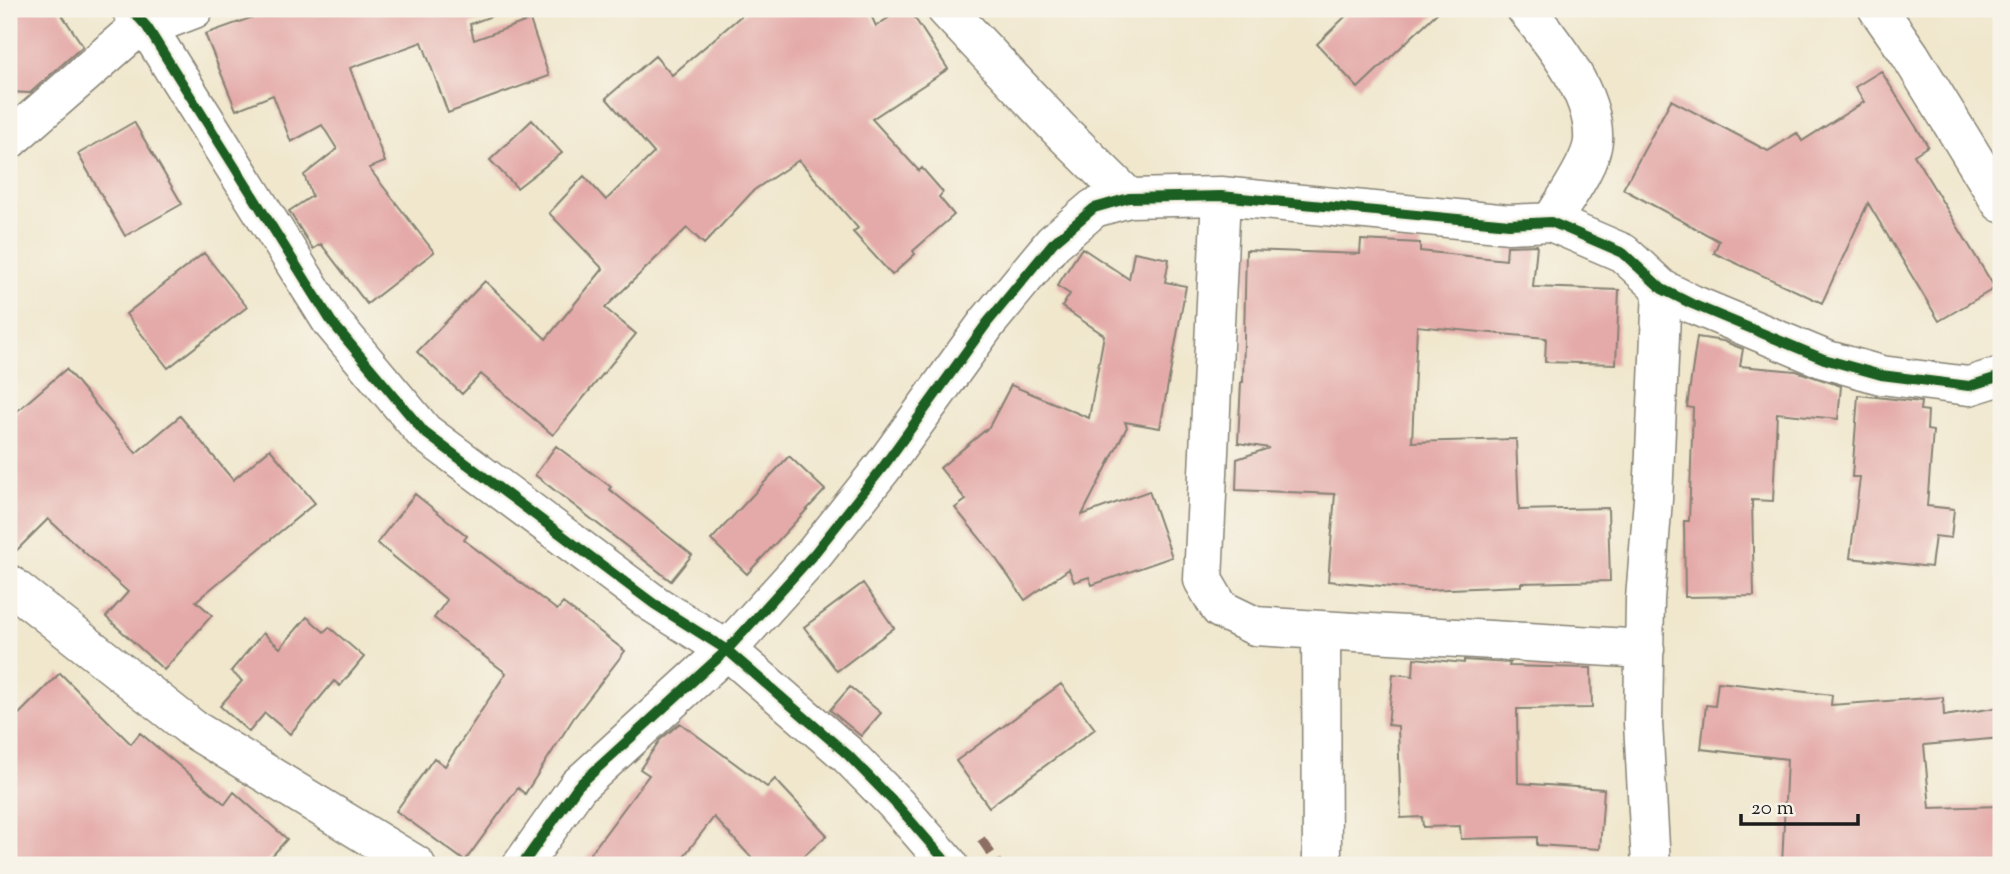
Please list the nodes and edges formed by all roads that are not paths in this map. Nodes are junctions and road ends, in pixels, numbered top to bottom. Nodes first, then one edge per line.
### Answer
1 (194, 9) edge
2 (946, 9) edge
3 (1526, 9) edge
4 (1878, 9) edge
5 (140, 19) edge
6 (9, 140) edge
7 (1221, 196) junction
8 (1129, 198) junction
9 (2001, 203) edge
10 (1550, 222) junction
11 (1662, 289) junction
12 (2001, 376) edge
13 (9, 584) edge
14 (1321, 630) junction
15 (1645, 649) junction
16 (727, 650) junction
17 (416, 865) edge
18 (522, 865) edge
19 (949, 865) edge
20 (1322, 865) edge
21 (1651, 865) edge

1 - 5 street
2 - 8 street
3 - 10 street
4 - 9 street
5 - 6 street
5 - 16 street
7 - 8 street
7 - 10 street
7 - 14 street
8 - 16 street
10 - 11 street
11 - 12 street
11 - 15 street
13 - 17 street
14 - 15 street
14 - 20 street
15 - 21 street
16 - 18 street
16 - 19 street

